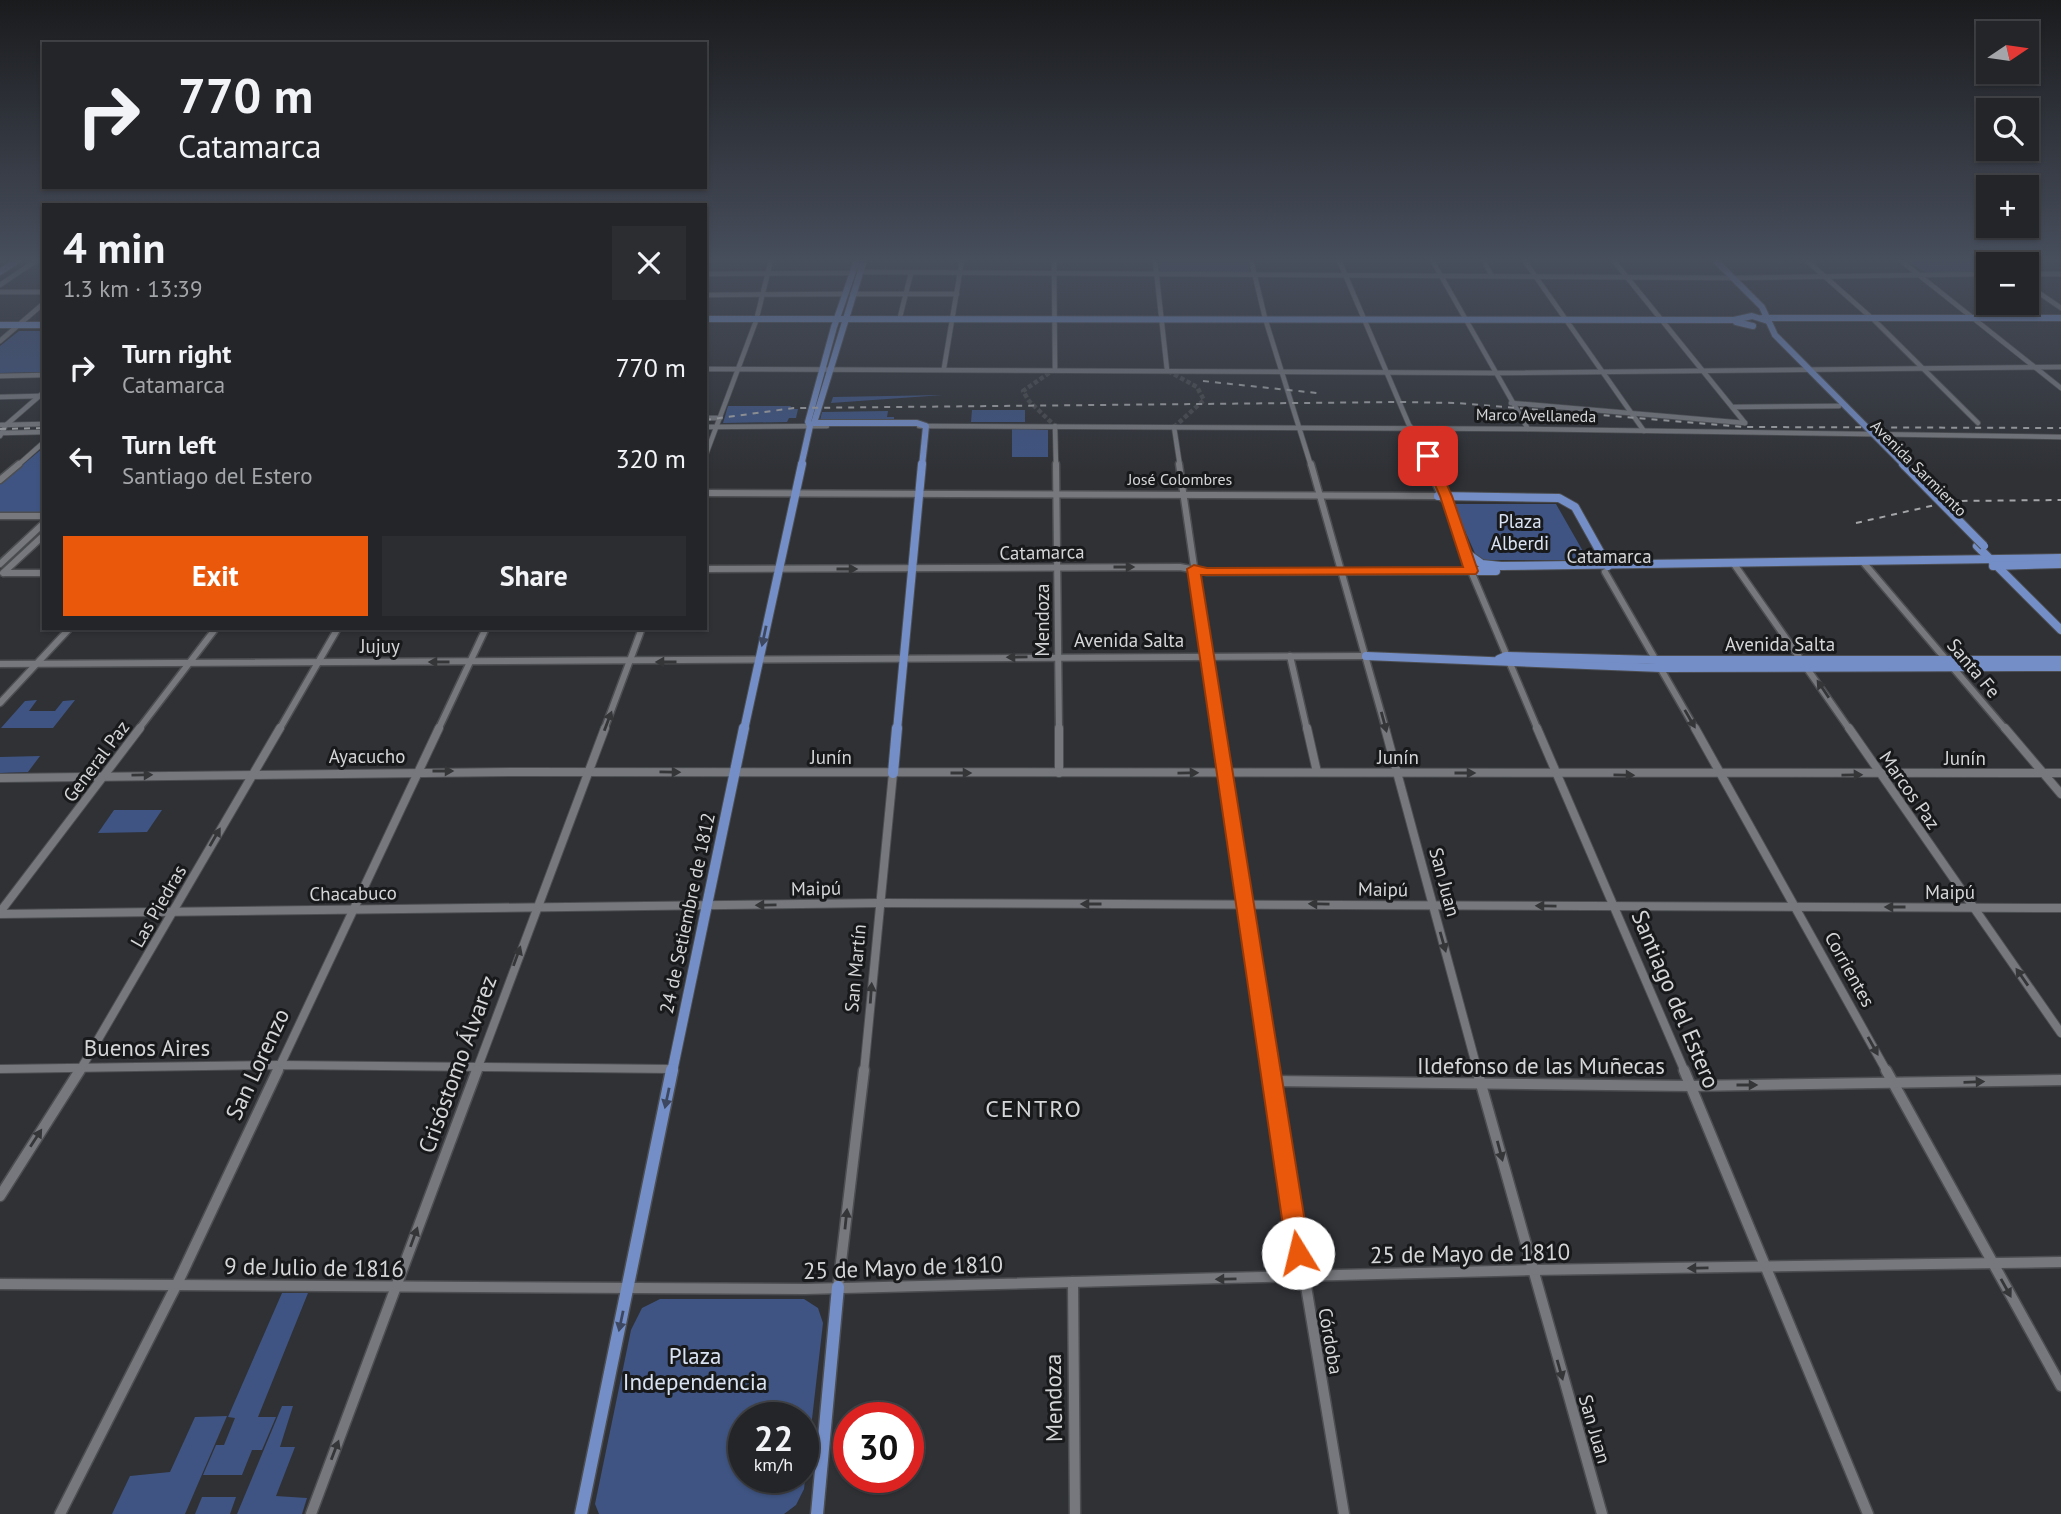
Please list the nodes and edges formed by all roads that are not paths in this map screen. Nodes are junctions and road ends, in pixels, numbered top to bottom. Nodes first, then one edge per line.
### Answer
1 (752, 331) edge
2 (837, 331) edge
3 (951, 331) edge
4 (1056, 331) edge
5 (1163, 331) edge
6 (1270, 331) edge
7 (1370, 331) edge
8 (1471, 331) edge
9 (1572, 331) edge
10 (1671, 331) edge
11 (1761, 331) edge
12 (1776, 331) edge
13 (1885, 331) edge
14 (1990, 331) edge
15 (2036, 367) junction
16 (2061, 367) edge
17 (738, 368) junction
18 (826, 368) junction
19 (944, 368) junction
20 (707, 369) edge
21 (1055, 369) junction
22 (1806, 369) junction
23 (1923, 369) junction
24 (1167, 370) junction
25 (1702, 370) junction
26 (1284, 371) junction
27 (1387, 372) junction
28 (1602, 372) junction
29 (1494, 373) junction
30 (42, 375) edge
31 (0, 376) edge
32 (2061, 388) edge
33 (41, 394) edge
34 (0, 397) edge
35 (1511, 403) junction
36 (1839, 406) junction
37 (1734, 407) junction
38 (1634, 416) junction
39 (707, 418) edge
40 (720, 418) junction
41 (812, 424) junction
42 (1978, 424) dead end
43 (3, 425) edge
44 (42, 425) edge
45 (926, 426) junction
46 (1055, 426) junction
47 (707, 427) edge
48 (717, 427) junction
49 (1174, 427) junction
50 (1300, 428) junction
51 (1412, 429) junction
52 (1528, 429) junction
53 (1644, 431) junction
54 (42, 432) edge
55 (1, 434) edge
56 (1870, 435) junction
57 (2061, 437) edge
58 (42, 444) edge
59 (707, 452) edge
60 (0, 480) edge
61 (707, 493) edge
62 (796, 493) junction
63 (1058, 493) junction
64 (1182, 493) junction
65 (920, 494) junction
66 (1318, 495) junction
67 (1443, 497) junction
68 (1562, 501) joint
69 (0, 516) edge
70 (42, 516) edge
71 (42, 525) edge
72 (42, 537) edge
73 (1982, 548) junction
74 (1465, 552) junction
75 (2061, 558) edge
76 (2015, 559) junction
77 (1975, 560) junction
78 (1998, 563) junction
79 (0, 564) edge
80 (2061, 564) edge
81 (1865, 565) junction
82 (1059, 567) junction
83 (1736, 567) junction
84 (1605, 568) junction
85 (707, 569) edge
86 (779, 569) junction
87 (913, 569) junction
88 (1194, 569) junction
89 (1471, 571) junction
90 (1342, 572) junction
91 (2, 573) edge
92 (42, 573) edge
93 (2061, 622) edge
94 (67, 630) edge
95 (215, 630) edge
96 (337, 630) edge
97 (485, 630) edge
98 (641, 630) edge
99 (2061, 630) edge
100 (1208, 655) junction
101 (1060, 656) junction
102 (1290, 656) junction
103 (1366, 656) junction
104 (905, 659) junction
105 (1505, 660) junction
106 (2061, 660) edge
107 (759, 661) junction
108 (191, 662) junction
109 (319, 662) junction
110 (630, 662) junction
111 (469, 663) junction
112 (1805, 663) junction
113 (1950, 663) junction
114 (0, 664) edge
115 (36, 664) junction
116 (1658, 664) junction
117 (2061, 667) edge
118 (0, 703) edge
119 (589, 770) junction
120 (416, 772) junction
121 (1059, 772) junction
122 (1317, 772) junction
123 (253, 773) junction
124 (735, 773) junction
125 (893, 773) junction
126 (1225, 773) junction
127 (1398, 773) junction
128 (2044, 773) junction
129 (2061, 773) edge
130 (1556, 774) junction
131 (1880, 774) junction
132 (106, 776) junction
133 (1722, 776) junction
134 (0, 778) edge
135 (2061, 794) edge
136 (880, 903) junction
137 (1244, 903) junction
138 (706, 905) junction
139 (1433, 905) junction
140 (536, 906) junction
141 (1794, 906) junction
142 (1614, 907) junction
143 (353, 908) junction
144 (1973, 908) junction
145 (2061, 908) edge
146 (173, 912) junction
147 (0, 913) edge
148 (2061, 1033) edge
149 (280, 1065) junction
150 (82, 1066) junction
151 (477, 1066) junction
152 (0, 1069) edge
153 (673, 1069) junction
154 (2061, 1080) edge
155 (1272, 1081) junction
156 (1483, 1085) junction
157 (1895, 1085) junction
158 (1691, 1086) junction
159 (0, 1196) edge
160 (1991, 1262) junction
161 (2061, 1262) edge
162 (1766, 1268) junction
163 (1531, 1270) junction
164 (1302, 1277) junction
165 (1073, 1282) junction
166 (0, 1284) edge
167 (177, 1284) junction
168 (396, 1287) junction
169 (838, 1287) junction
170 (627, 1290) junction
171 (2061, 1386) edge
172 (60, 1514) edge
173 (311, 1514) edge
174 (580, 1514) edge
175 (817, 1514) edge
176 (1075, 1514) edge
177 (1344, 1514) edge
178 (1602, 1514) edge
179 (1868, 1514) edge

1 - 17 street
2 - 18 main road, 24 de Setiembre de 1812
3 - 19 street
4 - 21 street
5 - 24 street
6 - 26 street, San Juan
7 - 27 street, Santiago del Estero
8 - 29 street
9 - 28 street
10 - 25 street
11 - 22 main road, Avenida Sarmiento
12 - 22 main road, Avenida Sarmiento
13 - 23 street
14 - 15 street
15 - 16 street
15 - 23 street
15 - 32 street
17 - 18 street
17 - 20 street
17 - 40 street
18 - 19 street
18 - 41 main road, 24 de Setiembre de 1812
19 - 21 street
21 - 24 street
22 - 23 street
22 - 25 street
22 - 36 main road, Avenida Sarmiento
22 - 56 main road, Avenida Sarmiento
23 - 42 street
24 - 26 street
25 - 28 street
25 - 37 street
26 - 27 street
26 - 50 street, San Juan
27 - 29 street
27 - 51 street, Santiago del Estero
28 - 29 street
28 - 38 street
29 - 35 street
30 - 31 street
33 - 34 street
33 - 43 street
35 - 38 street
35 - 52 street
36 - 37 street
36 - 56 main road, Avenida Sarmiento
37 - 38 street
38 - 53 street
39 - 40 street
40 - 48 street
41 - 45 main road, Marco Avellaneda
41 - 48 street
41 - 62 main road, 24 de Setiembre de 1812
43 - 44 street
43 - 55 street
45 - 46 street, Marco Avellaneda
45 - 65 main road, San Martín
46 - 49 street, Marco Avellaneda
46 - 63 street, Mendoza
47 - 48 street
48 - 59 street
49 - 50 street, Marco Avellaneda
49 - 64 street, Córdoba
50 - 51 street, Marco Avellaneda
50 - 66 street, San Juan
51 - 52 street, Marco Avellaneda
51 - 67 street, Santiago del Estero
52 - 53 street, Marco Avellaneda
53 - 56 street, Marco Avellaneda
54 - 55 street
56 - 57 street, Marco Avellaneda
56 - 73 main road, Avenida Sarmiento, bridge
58 - 60 street
61 - 62 street, José Colombres
62 - 65 street, José Colombres
62 - 86 main road, 24 de Setiembre de 1812
63 - 64 street, José Colombres
63 - 65 street, José Colombres
63 - 82 street, Mendoza
64 - 66 street, José Colombres
64 - 88 street, Córdoba
65 - 87 main road, San Martín
66 - 67 street, José Colombres
66 - 90 street, San Juan
67 - 68 main road, José Colombres
67 - 74 street, Santiago del Estero
68 - 84 main road, Corrientes
69 - 70 street
71 - 79 street
72 - 91 street
73 - 76 main road
73 - 77 main road
73 - 78 main road, Avenida Sarmiento
74 - 84 main road, Catamarca
74 - 89 street, Santiago del Estero
75 - 76 main road, Catamarca
76 - 78 main road, Catamarca
77 - 78 main road, Catamarca
77 - 81 main road, Catamarca
78 - 80 main road, Catamarca
78 - 81 main road, Catamarca
78 - 93 main road, Avenida Sarmiento
78 - 99 main road, Avenida Sarmiento
81 - 83 main road, Catamarca
81 - 113 street, Santa Fe
82 - 87 street, Catamarca
82 -> 88 street, Catamarca
82 - 101 street, Mendoza
83 - 84 main road, Catamarca
83 - 112 street, Marcos Paz
84 - 89 main road, Catamarca
84 - 116 street, Corrientes
85 - 86 street, Catamarca
86 -> 87 street, Catamarca
86 -> 107 main road, 24 de Setiembre de 1812
87 - 104 main road, San Martín
88 - 90 street, Catamarca
88 - 100 street, Córdoba
89 - 90 street, Catamarca
89 - 105 street, Santiago del Estero
90 - 103 street, San Juan
91 - 92 street
94 - 115 street
95 - 108 street, General Paz
96 - 109 street, Las Piedras
97 - 111 street, San Lorenzo
98 - 110 street, Crisóstomo Álvarez
100 - 101 street, Avenida Salta
100 - 102 street, Avenida Salta
100 - 126 street, Córdoba
101 -> 104 street, Avenida Salta
101 - 121 street, Mendoza
102 - 103 street, Avenida Salta
102 - 122 street
103 - 105 main road, Avenida Salta
103 -> 127 street, San Juan
104 - 107 street, Avenida Salta
104 - 125 main road, San Martín
105 - 116 main road, Avenida Salta
105 - 130 street, Santiago del Estero
106 - 113 main road, Avenida Salta
107 -> 110 street, Jujuy
107 - 124 main road, 24 de Setiembre de 1812
108 - 109 street, Jujuy
108 - 115 street, Jujuy
108 - 132 street, General Paz
111 -> 109 street, Jujuy
109 - 123 street, Las Piedras
110 - 111 street, Jujuy
119 -> 110 street, Crisóstomo Álvarez
111 - 120 street, San Lorenzo
112 - 113 main road, Avenida Salta
112 - 116 main road, Avenida Salta
131 -> 112 street, Marcos Paz
113 - 117 main road, Avenida Salta
113 - 128 street, Santa Fe
114 - 115 street, Jujuy
115 - 118 street
116 -> 133 street, Corrientes
120 -> 119 street, Ayacucho
119 -> 124 street, Ayacucho
119 - 140 street, Crisóstomo Álvarez
120 - 123 street, Ayacucho
120 - 143 street, San Lorenzo
125 -> 121 street, Junín
121 -> 126 street, Junín
122 - 126 street, Junín
122 - 127 street, Junín
132 -> 123 street, Ayacucho
146 -> 123 street, Las Piedras
124 - 125 street, Junín
124 - 138 main road, 24 de Setiembre de 1812
125 - 136 street, San Martín
126 - 137 street, Córdoba
127 -> 130 street, Junín
127 - 139 street, San Juan
128 - 129 street, Junín
128 - 131 street, Junín
128 - 135 street, Santa Fe
130 -> 133 street, Junín
130 - 142 street, Santiago del Estero
133 -> 131 street, Junín
131 - 144 street, Marcos Paz
132 - 134 street, Ayacucho
132 - 147 street, General Paz
133 - 141 street, Corrientes
137 -> 136 street, Maipú
136 -> 138 street, Maipú
169 -> 136 street, San Martín
139 -> 137 street, Maipú
137 - 155 street, Córdoba
138 - 140 street, Chacabuco
138 - 153 main road, 24 de Setiembre de 1812
142 -> 139 street, Maipú
139 -> 156 street, San Juan
140 - 143 street, Chacabuco
151 -> 140 street, Crisóstomo Álvarez
141 - 142 street, Maipú
144 -> 141 street, Maipú
141 -> 157 street, Corrientes
142 - 158 street, Santiago del Estero
143 - 146 street, Chacabuco
143 - 149 street, San Lorenzo
144 - 145 street, Maipú
148 -> 144 street, Marcos Paz
146 - 147 street, Chacabuco
146 - 150 street, Las Piedras
149 - 150 street, Buenos Aires
149 - 151 street, Buenos Aires
149 - 167 street, San Lorenzo
150 - 152 street, Buenos Aires
159 -> 150 street, Las Piedras
151 - 153 street, Buenos Aires
168 -> 151 street, Crisóstomo Álvarez
153 -> 170 main road, 24 de Setiembre de 1812
157 -> 154 street, Ildefonso de las Muñecas
155 - 156 street, Ildefonso de las Muñecas
155 - 164 street, Córdoba
156 - 158 street, Ildefonso de las Muñecas
156 -> 163 street, San Juan
158 -> 157 street, Ildefonso de las Muñecas
157 - 160 street, Corrientes
158 - 162 street, Santiago del Estero
160 - 161 street, 25 de Mayo de 1810
160 - 162 street, 25 de Mayo de 1810
160 -> 171 street, Corrientes
162 -> 163 street, 25 de Mayo de 1810
162 - 179 street, Santiago del Estero
163 - 164 street, 25 de Mayo de 1810
163 -> 178 street, San Juan
164 -> 165 street, 25 de Mayo de 1810
164 - 177 street, Córdoba
165 - 169 street, 25 de Mayo de 1810
165 - 176 street, Mendoza
166 - 167 street, 9 de Julio de 1816
167 - 168 street, 9 de Julio de 1816
167 - 172 street, San Lorenzo
168 - 170 street, 9 de Julio de 1816
173 -> 168 street, Crisóstomo Álvarez
169 - 170 street, 25 de Mayo de 1810
169 - 175 main road, San Martín
170 -> 174 main road, 24 de Setiembre de 1812

